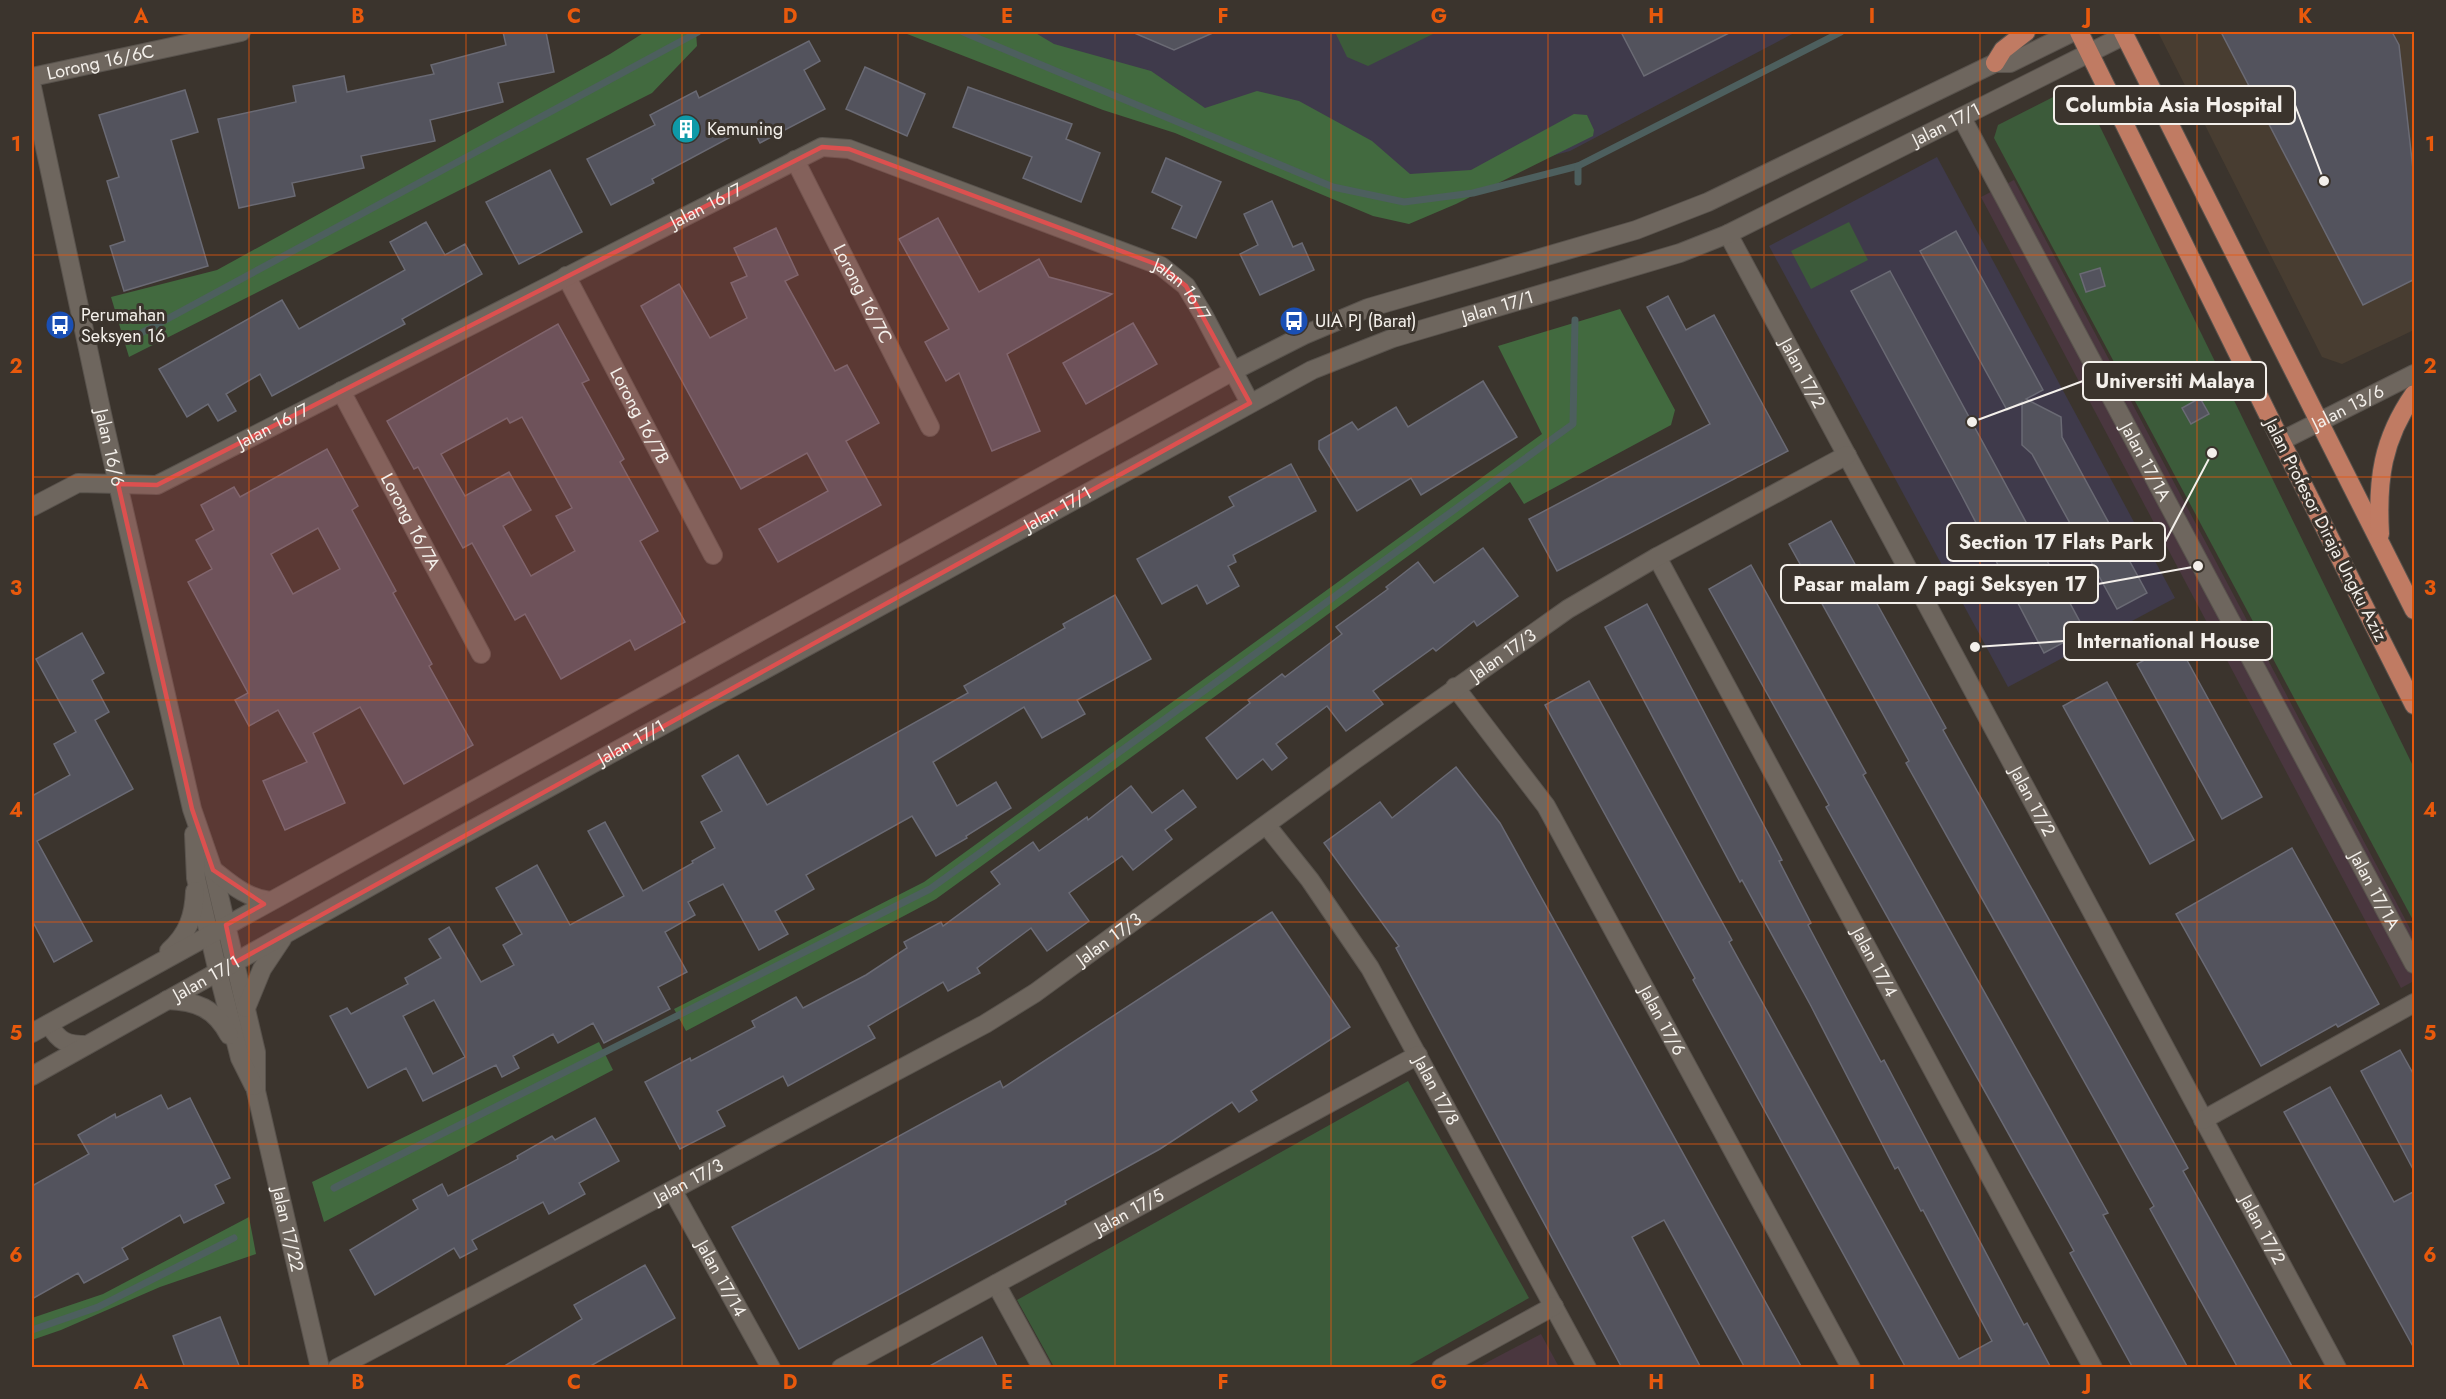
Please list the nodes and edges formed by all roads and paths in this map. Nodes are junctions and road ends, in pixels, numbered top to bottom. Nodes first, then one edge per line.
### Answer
1 (241, 32) edge
2 (2026, 32) edge
3 (2073, 32) edge
4 (2079, 32) edge
5 (2124, 33) edge
6 (2090, 53) junction
7 (1995, 63) junction
8 (32, 77) edge
9 (32, 87) edge
10 (1962, 118) junction
11 (795, 160) junction
12 (1728, 234) junction
13 (566, 276) junction
14 (1233, 371) junction
15 (2415, 374) edge
16 (341, 391) junction
17 (2415, 394) edge
18 (1250, 403) junction
19 (2320, 422) junction
20 (930, 427) dead end
21 (2281, 441) junction
22 (1847, 455) junction
23 (118, 484) junction
24 (32, 507) edge
25 (2380, 542) junction
26 (713, 555) dead end
27 (1657, 557) junction
28 (2415, 610) edge
29 (481, 654) dead end
30 (1455, 687) junction
31 (2415, 705) edge
32 (1268, 826) junction
33 (204, 874) junction
34 (270, 901) junction
35 (218, 929) junction
36 (284, 934) junction
37 (2415, 964) edge
38 (226, 967) junction
39 (149, 968) junction
40 (167, 1000) junction
41 (2415, 1003) edge
42 (246, 1008) junction
43 (49, 1024) junction
44 (32, 1033) edge
45 (87, 1045) junction
46 (1418, 1055) junction
47 (240, 1058) junction
48 (32, 1076) edge
49 (256, 1091) junction
50 (2203, 1120) junction
51 (673, 1191) junction
52 (996, 1284) junction
53 (1554, 1306) junction
54 (321, 1368) edge
55 (337, 1368) edge
56 (771, 1368) edge
57 (841, 1368) edge
58 (1042, 1368) edge
59 (1441, 1368) edge
60 (1587, 1368) edge
61 (1851, 1368) edge
62 (2093, 1368) edge
63 (2337, 1368) edge

1 - 8 street, Lorong 16/6C
2 - 7 main road
3 - 7 street, Jalan 17/1
4 - 6 main road, Jalan Profesor Diraja Ungku Aziz
5 - 6 street, Jalan 17/1
5 - 19 main road
6 - 10 street, Jalan 17/1
6 - 21 main road, Jalan Profesor Diraja Ungku Aziz
7 - 14 street, Jalan 17/1
9 - 23 street, Jalan 16/6
10 - 12 street, Jalan 17/1
10 - 37 street, Jalan 17/1A
11 - 13 street, Jalan 16/7
11 - 14 street, Jalan 16/7
11 - 20 street, Lorong 16/7C
12 - 18 street, Jalan 17/1
12 - 22 street, Jalan 17/2
13 - 16 street, Jalan 16/7
13 - 26 street, Lorong 16/7B
14 - 18 street, Jalan 16/7
14 - 34 street, Jalan 17/1
15 - 19 street, Jalan 13/6
16 - 23 street, Jalan 16/7
16 - 29 street, Lorong 16/7A
17 - 25 main road
18 - 36 street, Jalan 17/1
19 - 21 street, Jalan 13/6
19 - 25 main road
21 - 31 main road, Jalan Profesor Diraja Ungku Aziz
22 - 27 street, Jalan 17/3
22 - 50 street, Jalan 17/2
23 - 24 street, Jalan 16/7
23 - 33 street, Jalan 16/6
25 - 28 main road
27 - 30 street, Jalan 17/3
27 - 62 street, Jalan 17/4
30 - 32 street, Jalan 17/3
30 - 61 street, Jalan 17/6
32 - 46 street, Jalan 17/8
32 - 51 street, Jalan 17/3
33 - 34 street
33 - 35 street, Jalan 16/6
33 - 39 street
34 - 35 street, Jalan 17/1
35 - 38 street, Jalan 17/22
35 - 39 street, Jalan 17/1
36 - 38 street, Jalan 17/1
36 - 42 street
38 - 40 street, Jalan 17/1
38 - 42 street, Jalan 17/22
38 - 47 street, Jalan 17/22
39 - 43 street, Jalan 17/1
40 - 45 street, Jalan 17/1
40 - 47 street
41 - 50 street
42 - 49 street, Jalan 17/22
43 - 44 street, Jalan 17/1
43 - 45 street
45 - 48 street, Jalan 17/1
46 - 52 street, Jalan 17/5
46 - 53 street, Jalan 17/8
47 - 49 street, Jalan 17/22
49 - 54 street, Jalan 17/22
50 - 63 street, Jalan 17/2
51 - 55 street, Jalan 17/3
51 - 56 street, Jalan 17/14
52 - 57 street, Jalan 17/5
52 - 58 street
53 - 59 street
53 - 60 street, Jalan 17/8

